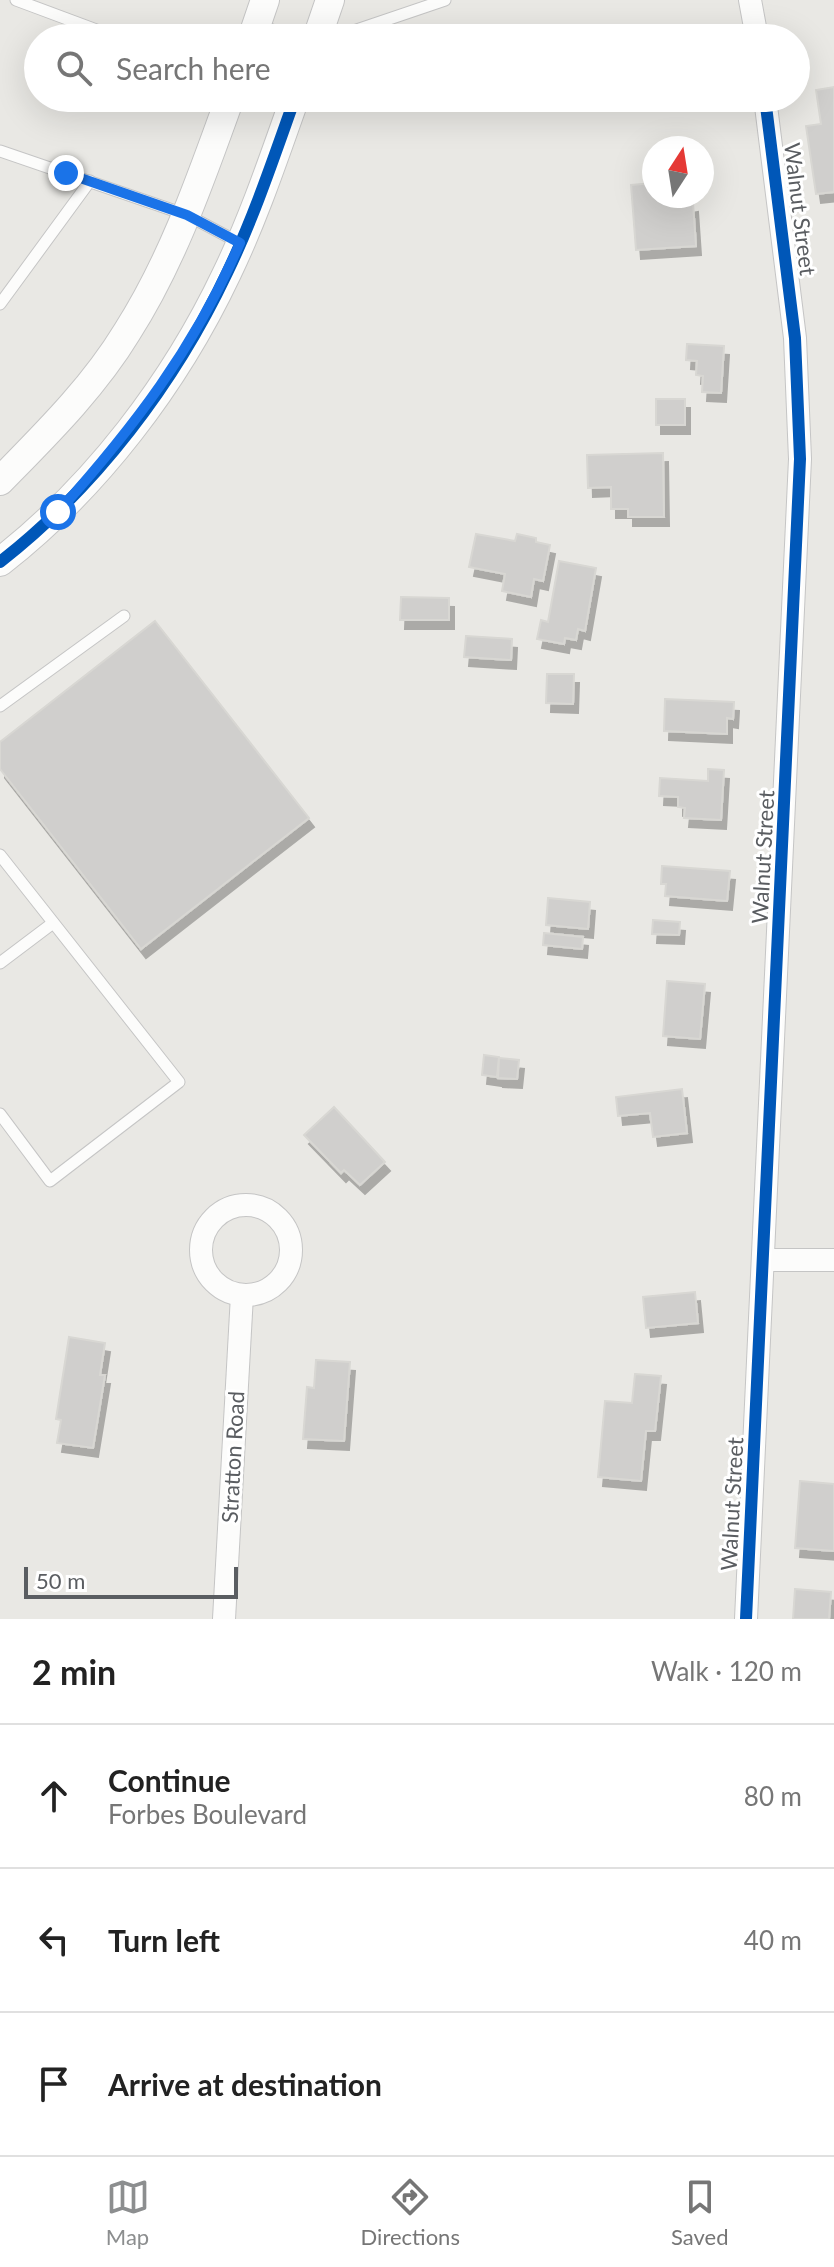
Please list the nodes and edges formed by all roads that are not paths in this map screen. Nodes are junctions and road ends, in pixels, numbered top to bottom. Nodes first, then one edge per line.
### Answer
1 (16, 0) edge
2 (330, 0) edge
3 (445, 0) edge
4 (750, 0) edge
5 (80, 24) edge
6 (322, 24) edge
7 (374, 24) edge
8 (754, 24) edge
9 (225, 112) edge
10 (290, 112) edge
11 (767, 112) edge
12 (0, 151) edge
13 (90, 181) junction
14 (187, 215) junction
15 (240, 243) junction
16 (0, 304) edge
17 (0, 481) edge
18 (0, 562) edge
19 (124, 616) dead end
20 (0, 706) edge
21 (0, 855) edge
22 (53, 923) junction
23 (0, 963) edge
24 (0, 1114) edge
25 (765, 1260) junction
26 (834, 1260) edge
27 (242, 1295) junction
28 (224, 1619) edge
29 (746, 1619) edge

1 - 5 lane
2 - 6 street
3 - 7 lane
4 - 8 street
9 - 14 street
10 - 15 street
11 - 25 street, Walnut Street
12 - 13 lane
13 - 14 lane
13 - 16 lane
14 - 15 lane
14 - 17 street
15 - 18 street
19 - 20 lane
21 - 22 lane
22 - 23 lane
22 - 24 lane
25 - 26 street
25 - 29 street, Walnut Street
27 - 27 street
27 - 28 street, Stratton Road

